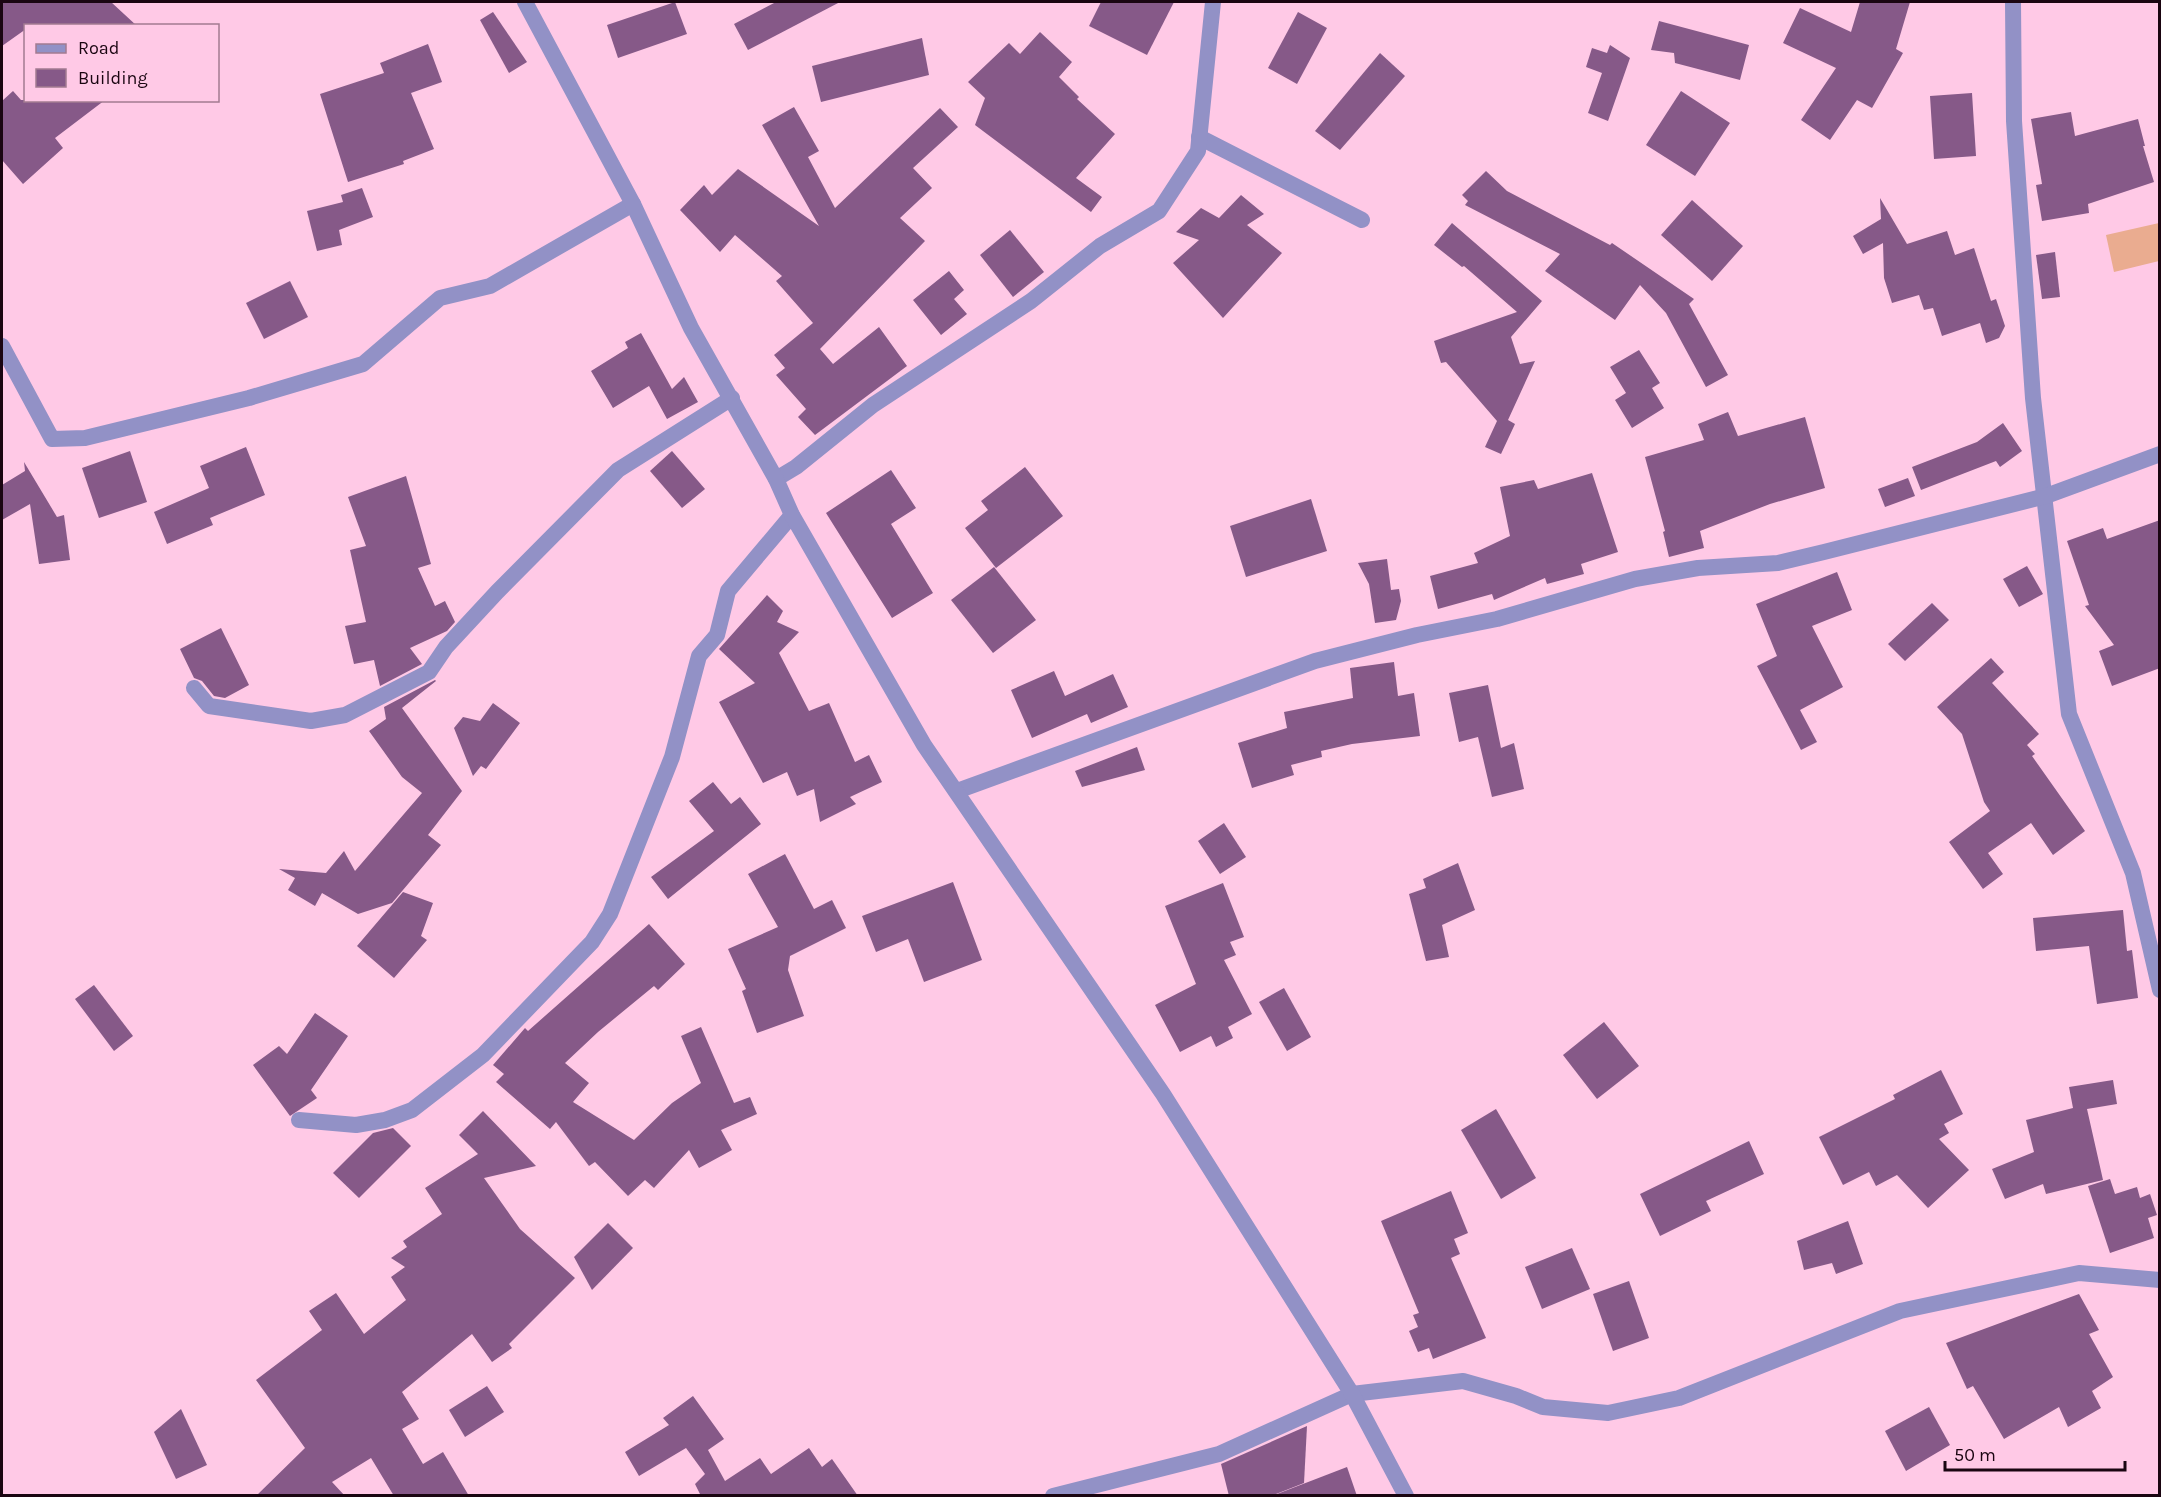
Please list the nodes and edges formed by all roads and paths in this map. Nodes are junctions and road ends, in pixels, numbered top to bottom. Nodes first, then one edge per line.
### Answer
1 (525, 2) edge
2 (1213, 2) edge
3 (2013, 2) edge
4 (1199, 137) junction
5 (633, 204) junction
6 (1362, 220) dead end
7 (2, 346) edge
8 (732, 399) junction
9 (2160, 454) edge
10 (776, 479) junction
11 (2046, 496) junction
12 (792, 515) junction
13 (194, 688) dead end
14 (957, 791) junction
15 (2160, 990) edge
16 (299, 1120) dead end
17 (2160, 1280) edge
18 (1352, 1394) junction
19 (1053, 1496) edge
20 (1406, 1496) edge

1 - 5 street
2 - 4 street
3 - 11 street
4 - 6 street
4 - 10 street
5 - 7 street
5 - 8 street
8 - 10 street
8 - 13 street
9 - 11 street
10 - 12 street
11 - 14 street
11 - 15 street
12 - 14 street
12 - 16 street
14 - 18 street
17 - 18 street
18 - 19 street
18 - 20 street

